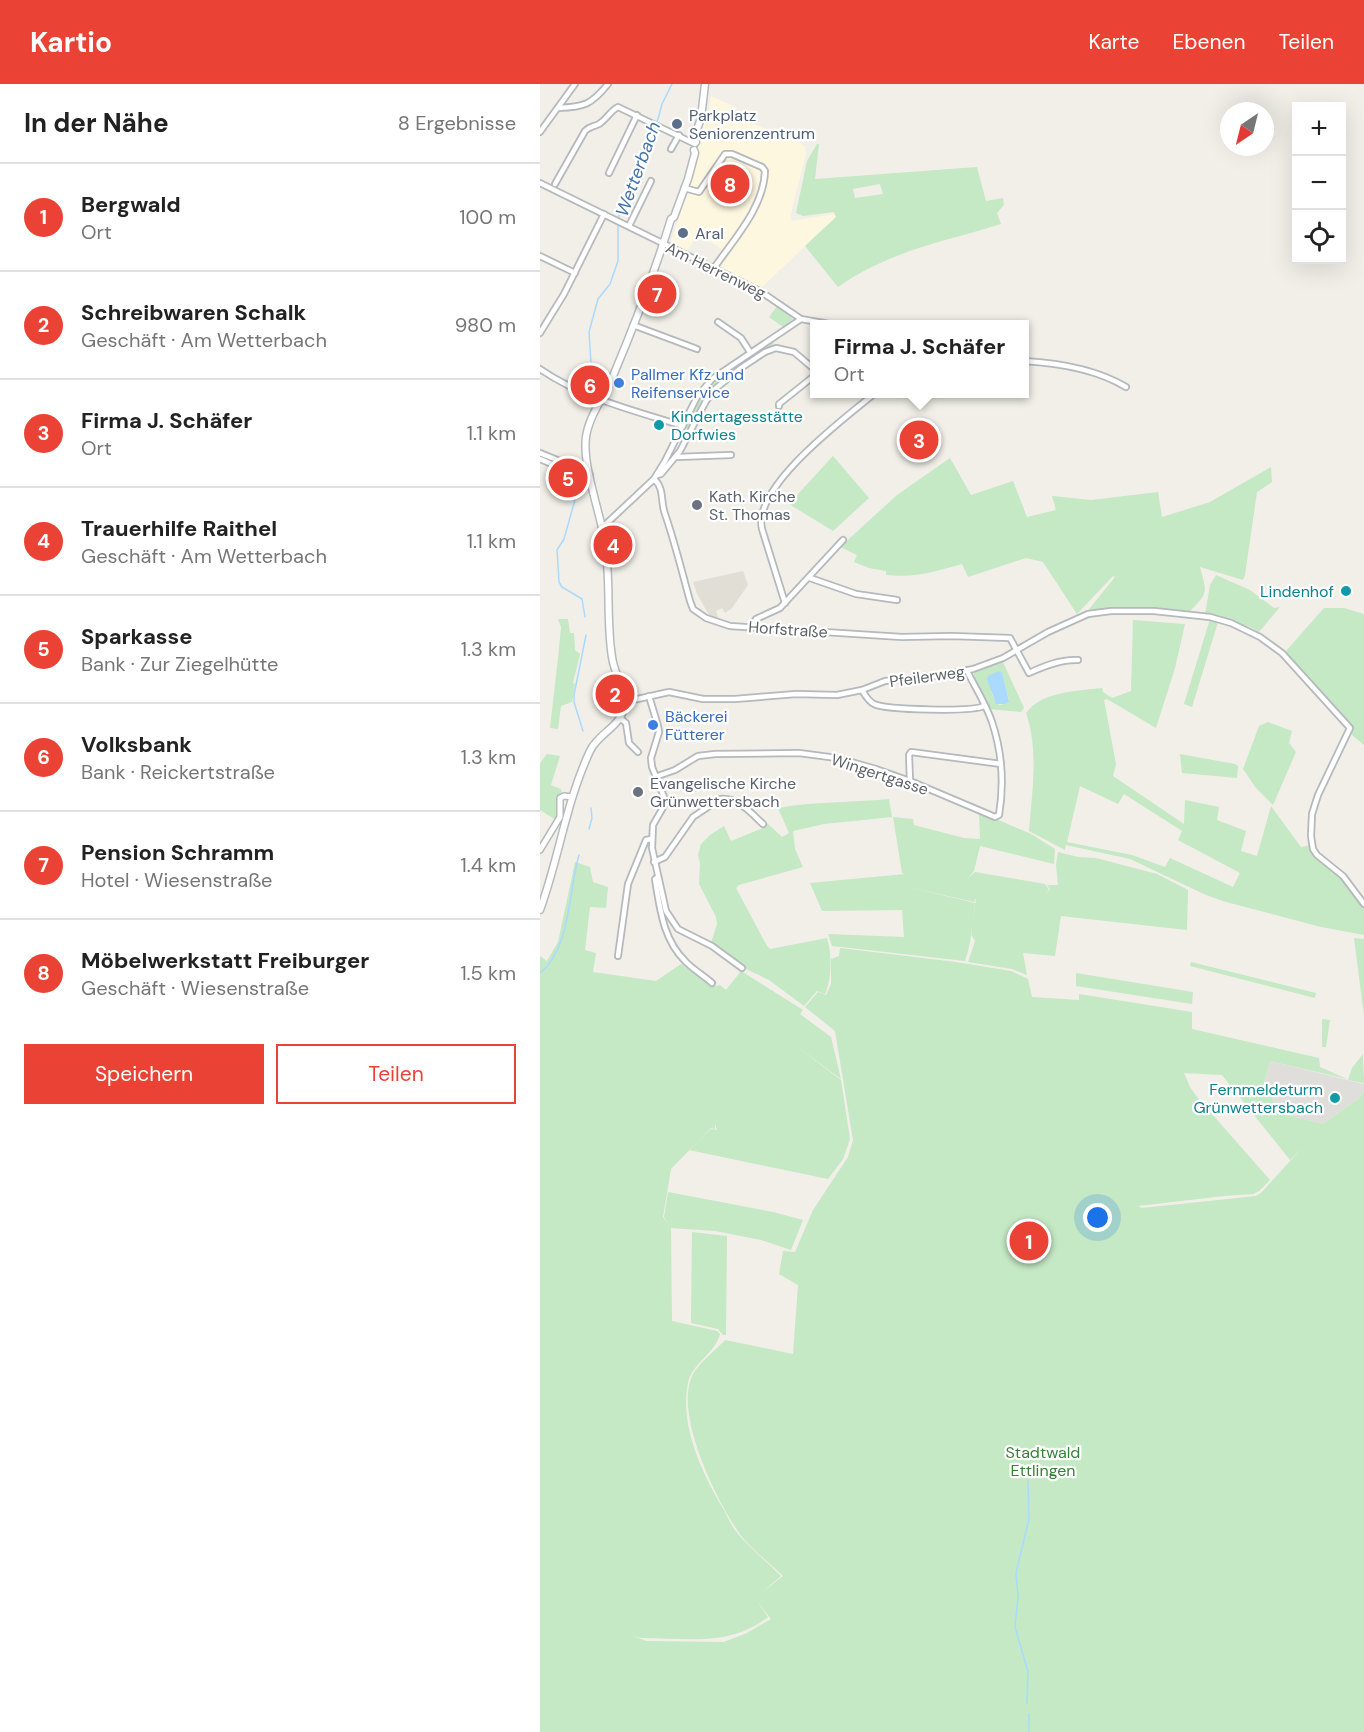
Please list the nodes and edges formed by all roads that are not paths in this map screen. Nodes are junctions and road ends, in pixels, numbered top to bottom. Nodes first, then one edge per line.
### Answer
1 (576, 84) edge
2 (608, 84) edge
3 (705, 84) edge
4 (558, 108) junction
5 (638, 115) junction
6 (540, 132) edge
7 (679, 135) junction
8 (695, 145) junction
9 (671, 149) dead end
10 (609, 173) dead end
11 (651, 181) dead end
12 (540, 183) edge
13 (555, 184) dead end
14 (685, 185) junction
15 (604, 214) junction
16 (629, 226) junction
17 (664, 244) junction
18 (540, 256) edge
19 (714, 268) junction
20 (575, 273) junction
21 (801, 319) junction
22 (810, 321) edge
23 (718, 322) dead end
24 (633, 325) junction
25 (540, 333) edge
26 (697, 349) dead end
27 (750, 352) junction
28 (1029, 361) edge
29 (810, 366) edge
30 (540, 369) edge
31 (810, 379) edge
32 (1126, 387) dead end
33 (868, 398) edge
34 (602, 399) junction
35 (779, 406) dead end
36 (683, 426) junction
37 (540, 453) edge
38 (731, 455) dead end
39 (676, 457) junction
40 (540, 459) edge
41 (573, 473) junction
42 (590, 475) junction
43 (655, 477) junction
44 (601, 525) junction
45 (843, 540) dead end
46 (810, 578) junction
47 (897, 600) dead end
48 (785, 603) junction
49 (752, 626) junction
50 (1018, 650) junction
51 (1078, 660) dead end
52 (967, 671) junction
53 (862, 690) junction
54 (649, 696) junction
55 (624, 702) junction
56 (984, 706) junction
57 (620, 718) junction
58 (638, 752) dead end
59 (1000, 765) junction
60 (655, 777) junction
61 (910, 782) junction
62 (572, 797) junction
63 (763, 824) dead end
64 (651, 839) junction
65 (540, 850) edge
66 (654, 862) junction
67 (658, 877) junction
68 (1364, 904) edge
69 (540, 910) edge
70 (618, 956) dead end
71 (742, 968) dead end
72 (712, 983) dead end

1 - 4 street
2 - 4 street
3 - 8 main road
4 - 6 street
5 - 7 street
5 - 10 street
5 - 13 street
7 - 8 street
7 - 9 street
8 - 14 main road
11 - 16 street
12 - 15 street, Am Herrenweg
14 - 17 main road
14 - 19 street
15 - 16 street, Am Herrenweg
15 - 20 street
16 - 17 street, Am Herrenweg
17 - 19 street, Am Herrenweg
17 - 24 main road
18 - 20 street
19 - 21 street, Am Herrenweg
20 - 25 street
21 - 22 street
21 - 27 street
23 - 27 street
24 - 26 street
24 - 34 main road
27 - 36 street
28 - 32 street
29 - 39 street
30 - 34 street
31 - 35 street
33 - 48 street
34 - 36 street
34 - 42 main road
36 - 43 street
37 - 41 street
38 - 39 street
39 - 43 street
40 - 41 street
41 - 42 street
42 - 44 main road
43 - 44 street
43 - 49 street, Horfstraße
44 - 55 main road
45 - 46 street
46 - 47 street
46 - 48 street
48 - 49 street
49 - 50 street, Horfstraße
50 - 51 street
50 - 52 street, Pfeilerweg
50 - 68 street, Pfeilerweg
52 - 53 street, Pfeilerweg
52 - 56 street
53 - 54 street, Pfeilerweg
53 - 56 street
54 - 55 street, Pfeilerweg
54 - 60 street
55 - 57 main road
56 - 59 street
57 - 58 street
57 - 62 main road
59 - 61 street
59 - 61 street, Wingertgasse
60 - 61 street, Wingertgasse
60 - 64 street
62 - 65 street
62 - 69 main road
63 - 66 street
64 - 66 street
64 - 70 street
66 - 67 street
67 - 71 street
67 - 72 street

